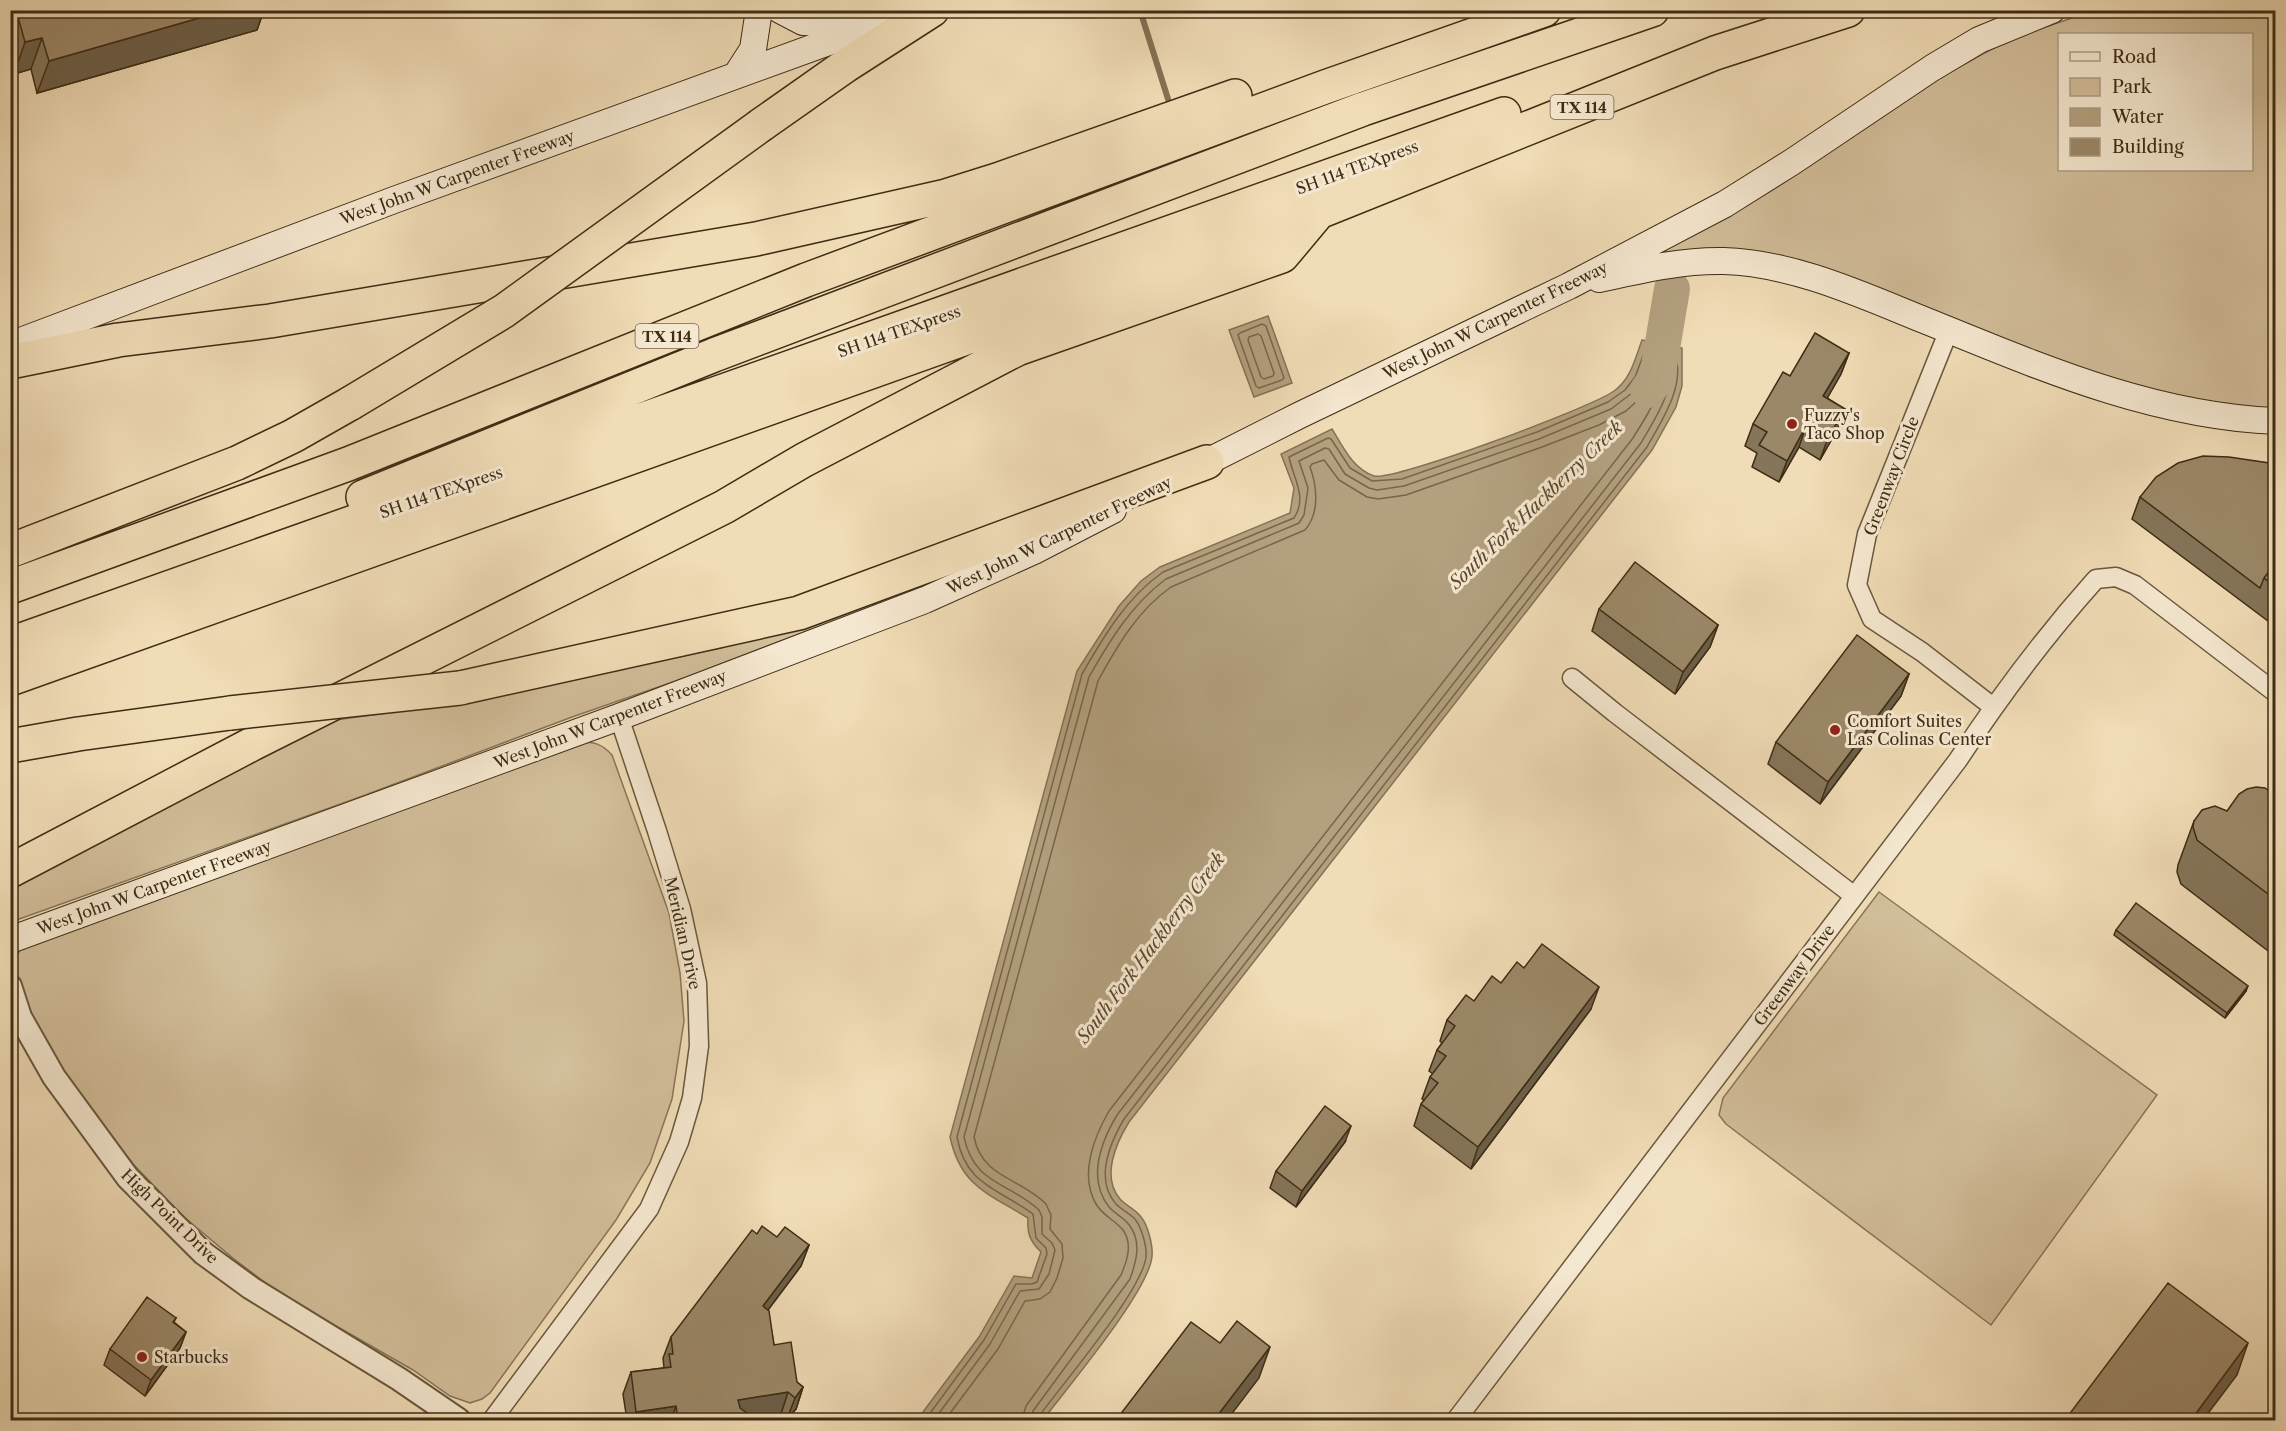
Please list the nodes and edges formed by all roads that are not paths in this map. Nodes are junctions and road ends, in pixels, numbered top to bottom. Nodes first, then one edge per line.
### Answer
1 (759, 10) edge
2 (780, 10) edge
3 (932, 10) edge
4 (1544, 10) edge
5 (1652, 10) edge
6 (1785, 10) edge
7 (1848, 10) edge
8 (2052, 10) edge
9 (899, 13) edge
10 (737, 74) junction
11 (1325, 87) junction
12 (1319, 212) junction
13 (1569, 286) junction
14 (1949, 330) junction
15 (10, 345) edge
16 (10, 362) edge
17 (2276, 422) edge
18 (1207, 462) junction
19 (10, 551) edge
20 (10, 587) edge
21 (10, 620) edge
22 (10, 644) edge
23 (1572, 678) dead end
24 (10, 679) edge
25 (2276, 693) edge
26 (1993, 707) junction
27 (619, 717) junction
28 (10, 746) edge
29 (10, 871) edge
30 (1853, 896) junction
31 (10, 940) edge
32 (10, 986) edge
33 (459, 1420) edge
34 (492, 1420) edge
35 (1456, 1420) edge

1 - 10 main road
2 - 9 main road
3 - 19 highway, bridge
4 - 11 highway, TX 114
5 - 21 highway, SH 114 TEXpress
6 - 22 highway, SH 114 TEXpress
7 - 12 highway, TX 114
8 - 13 main road, West John W Carpenter Freeway
9 - 10 main road, West John W Carpenter Freeway
10 - 15 main road, West John W Carpenter Freeway
11 - 16 highway
11 - 20 highway, TX 114
12 - 24 highway, TX 114
12 - 29 highway
13 - 14 main road
13 - 18 main road, West John W Carpenter Freeway
14 - 17 main road
14 - 26 street, Greenway Circle
18 - 27 main road, West John W Carpenter Freeway
18 - 28 highway, bridge
23 - 30 street
25 - 26 street, Greenway Drive
26 - 30 street, Greenway Drive
27 - 31 main road, West John W Carpenter Freeway
27 - 34 street, Meridian Drive
30 - 35 street, Greenway Drive
32 - 33 street, High Point Drive

